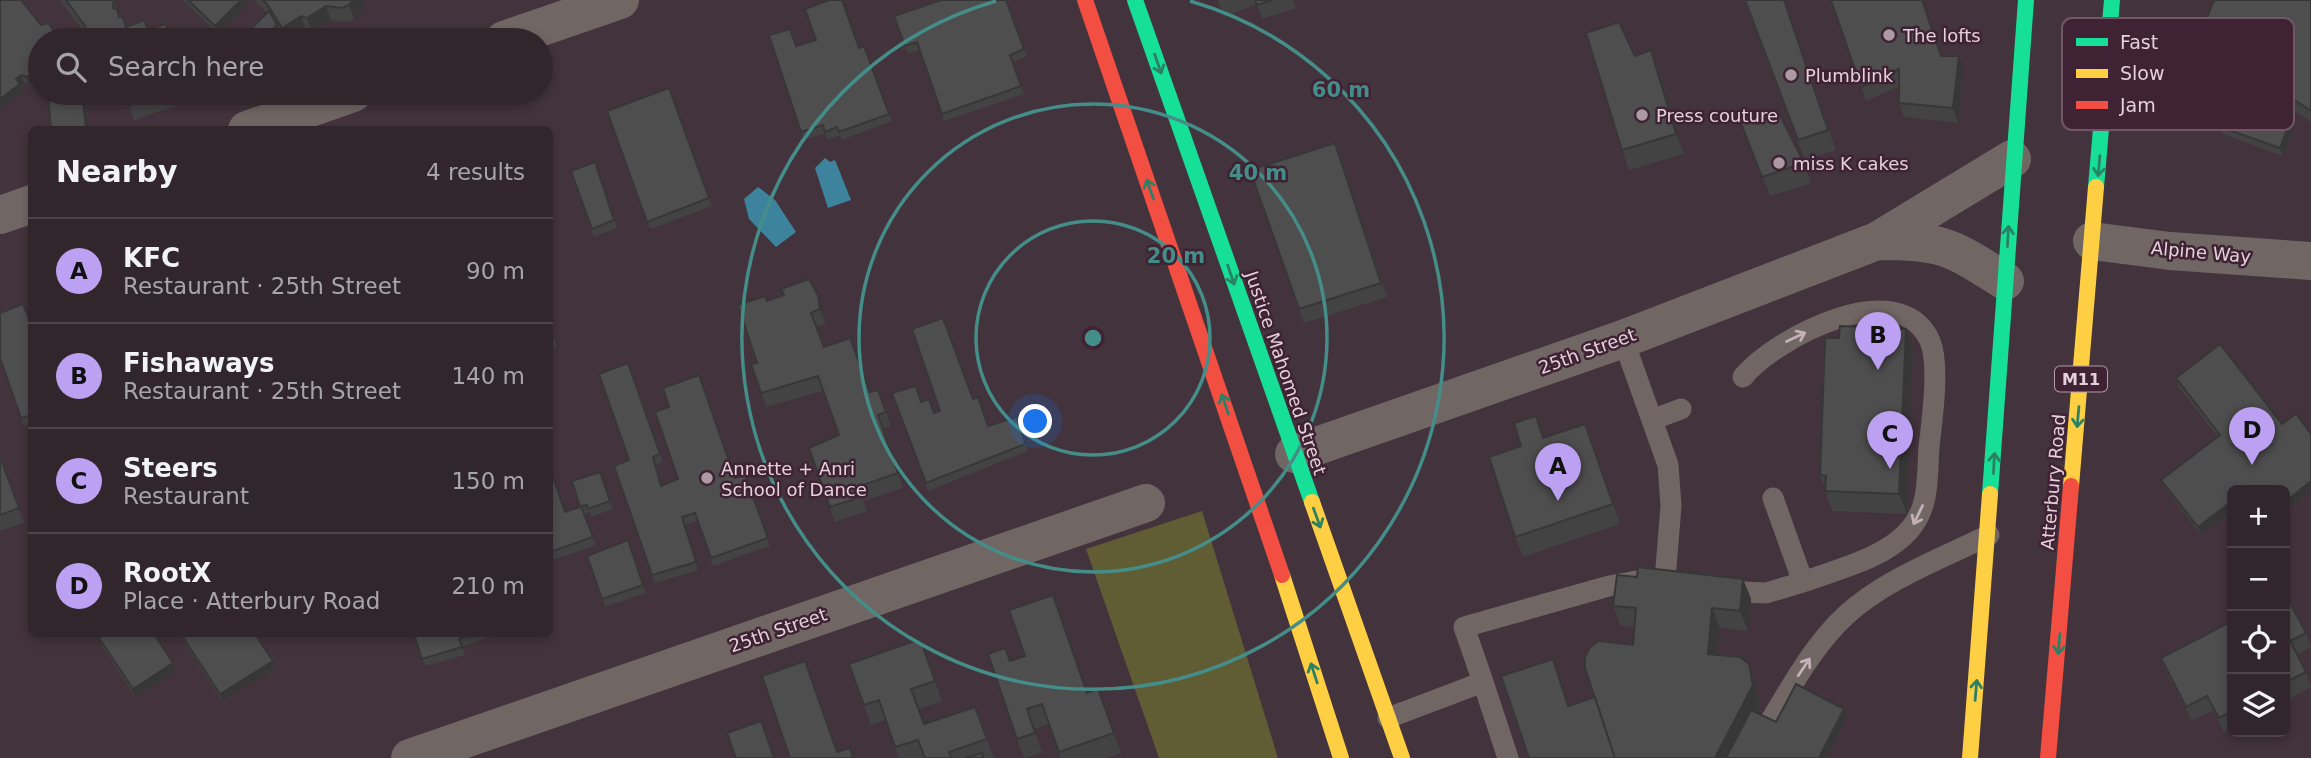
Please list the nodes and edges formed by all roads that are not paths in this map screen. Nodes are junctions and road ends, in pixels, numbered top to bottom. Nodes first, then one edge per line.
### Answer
1 (620, 0) edge
2 (1085, 0) edge
3 (1135, 0) edge
4 (2026, 0) edge
5 (2112, 0) edge
6 (2111, 18) edge
7 (539, 28) edge
8 (319, 105) edge
9 (258, 126) edge
10 (2101, 130) edge
11 (2012, 159) junction
12 (28, 205) edge
13 (0, 215) edge
14 (1877, 241) junction
15 (2092, 241) junction
16 (2311, 261) edge
17 (2005, 281) junction
18 (1622, 339) junction
19 (1743, 377) dead end
20 (1681, 409) dead end
21 (1654, 419) junction
22 (1294, 454) junction
23 (1773, 498) dead end
24 (1146, 503) dead end
25 (1989, 535) junction
26 (1665, 580) junction
27 (1803, 582) junction
28 (1483, 682) junction
29 (1388, 718) junction
30 (1769, 725) edge
31 (410, 758) edge
32 (1341, 758) edge
33 (1402, 758) edge
34 (1508, 758) edge
35 (1970, 758) edge
36 (2048, 758) edge

1 - 7 street
32 -> 2 main road
3 -> 22 main road, Justice Mahomed Street
4 - 11 main road
5 -> 6 main road, Atterbury Road / M11
8 - 9 street
10 -> 15 main road, Atterbury Road / M11
11 - 14 street, 25th Street
17 -> 11 main road
12 - 13 street
14 - 17 street, 25th Street
14 - 18 street, 25th Street
15 - 16 street, Alpine Way
15 -> 36 main road, Atterbury Road / M11
25 -> 17 main road
18 - 21 lane
18 - 22 street, 25th Street
19 -> 27 lane
20 - 21 lane
21 - 26 lane
22 -> 29 main road, Justice Mahomed Street
23 - 27 lane
24 - 31 street, 25th Street
30 -> 25 lane
35 -> 25 main road
26 - 27 lane
26 - 28 lane
28 - 29 lane
28 - 34 lane
29 - 33 main road, Justice Mahomed Street

